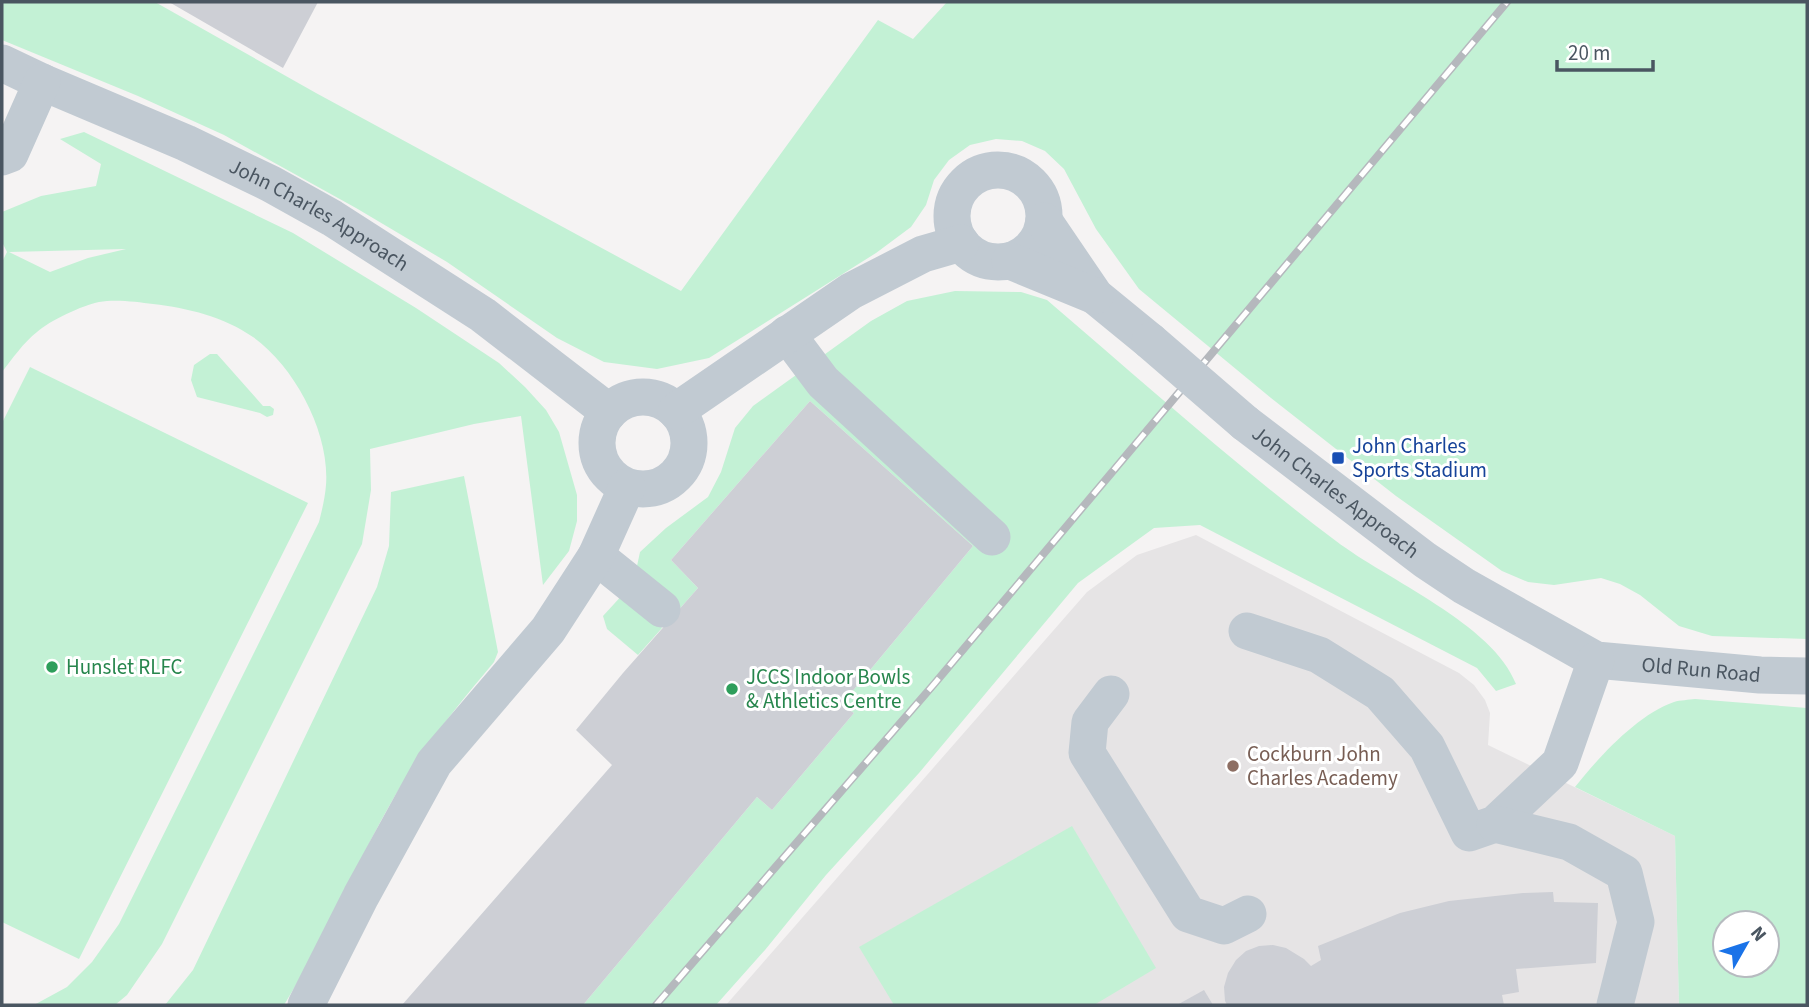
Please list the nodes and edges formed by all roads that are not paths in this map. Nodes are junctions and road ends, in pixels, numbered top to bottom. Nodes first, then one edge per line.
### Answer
1 (2, 62) edge
2 (43, 82) junction
3 (2, 157) edge
4 (1044, 221) junction
5 (961, 243) junction
6 (1010, 261) junction
7 (1095, 296) junction
8 (787, 334) junction
9 (677, 411) junction
10 (608, 412) junction
11 (627, 487) junction
12 (992, 537) dead end
13 (596, 556) junction
14 (662, 609) dead end
15 (1247, 631) dead end
16 (1596, 660) junction
17 (1807, 676) edge
18 (1111, 694) dead end
19 (1495, 824) junction
20 (1248, 914) dead end
21 (306, 1005) edge
22 (1615, 1005) edge

1 - 2 street, John Charles Approach
2 - 3 street
2 - 10 street, John Charles Approach
4 - 5 street, John Charles Approach
4 - 6 street
4 - 7 street, John Charles Approach
5 - 6 street, John Charles Approach
5 - 8 street
6 - 7 street, John Charles Approach
7 - 16 street, John Charles Approach, bridge
8 - 9 street
8 - 12 street
9 - 10 street
9 - 11 street
10 - 11 street
11 - 13 street
13 - 14 street
13 - 21 street
15 - 19 street
16 - 17 street, Old Run Road
16 - 19 street
18 - 20 street
19 - 22 street

